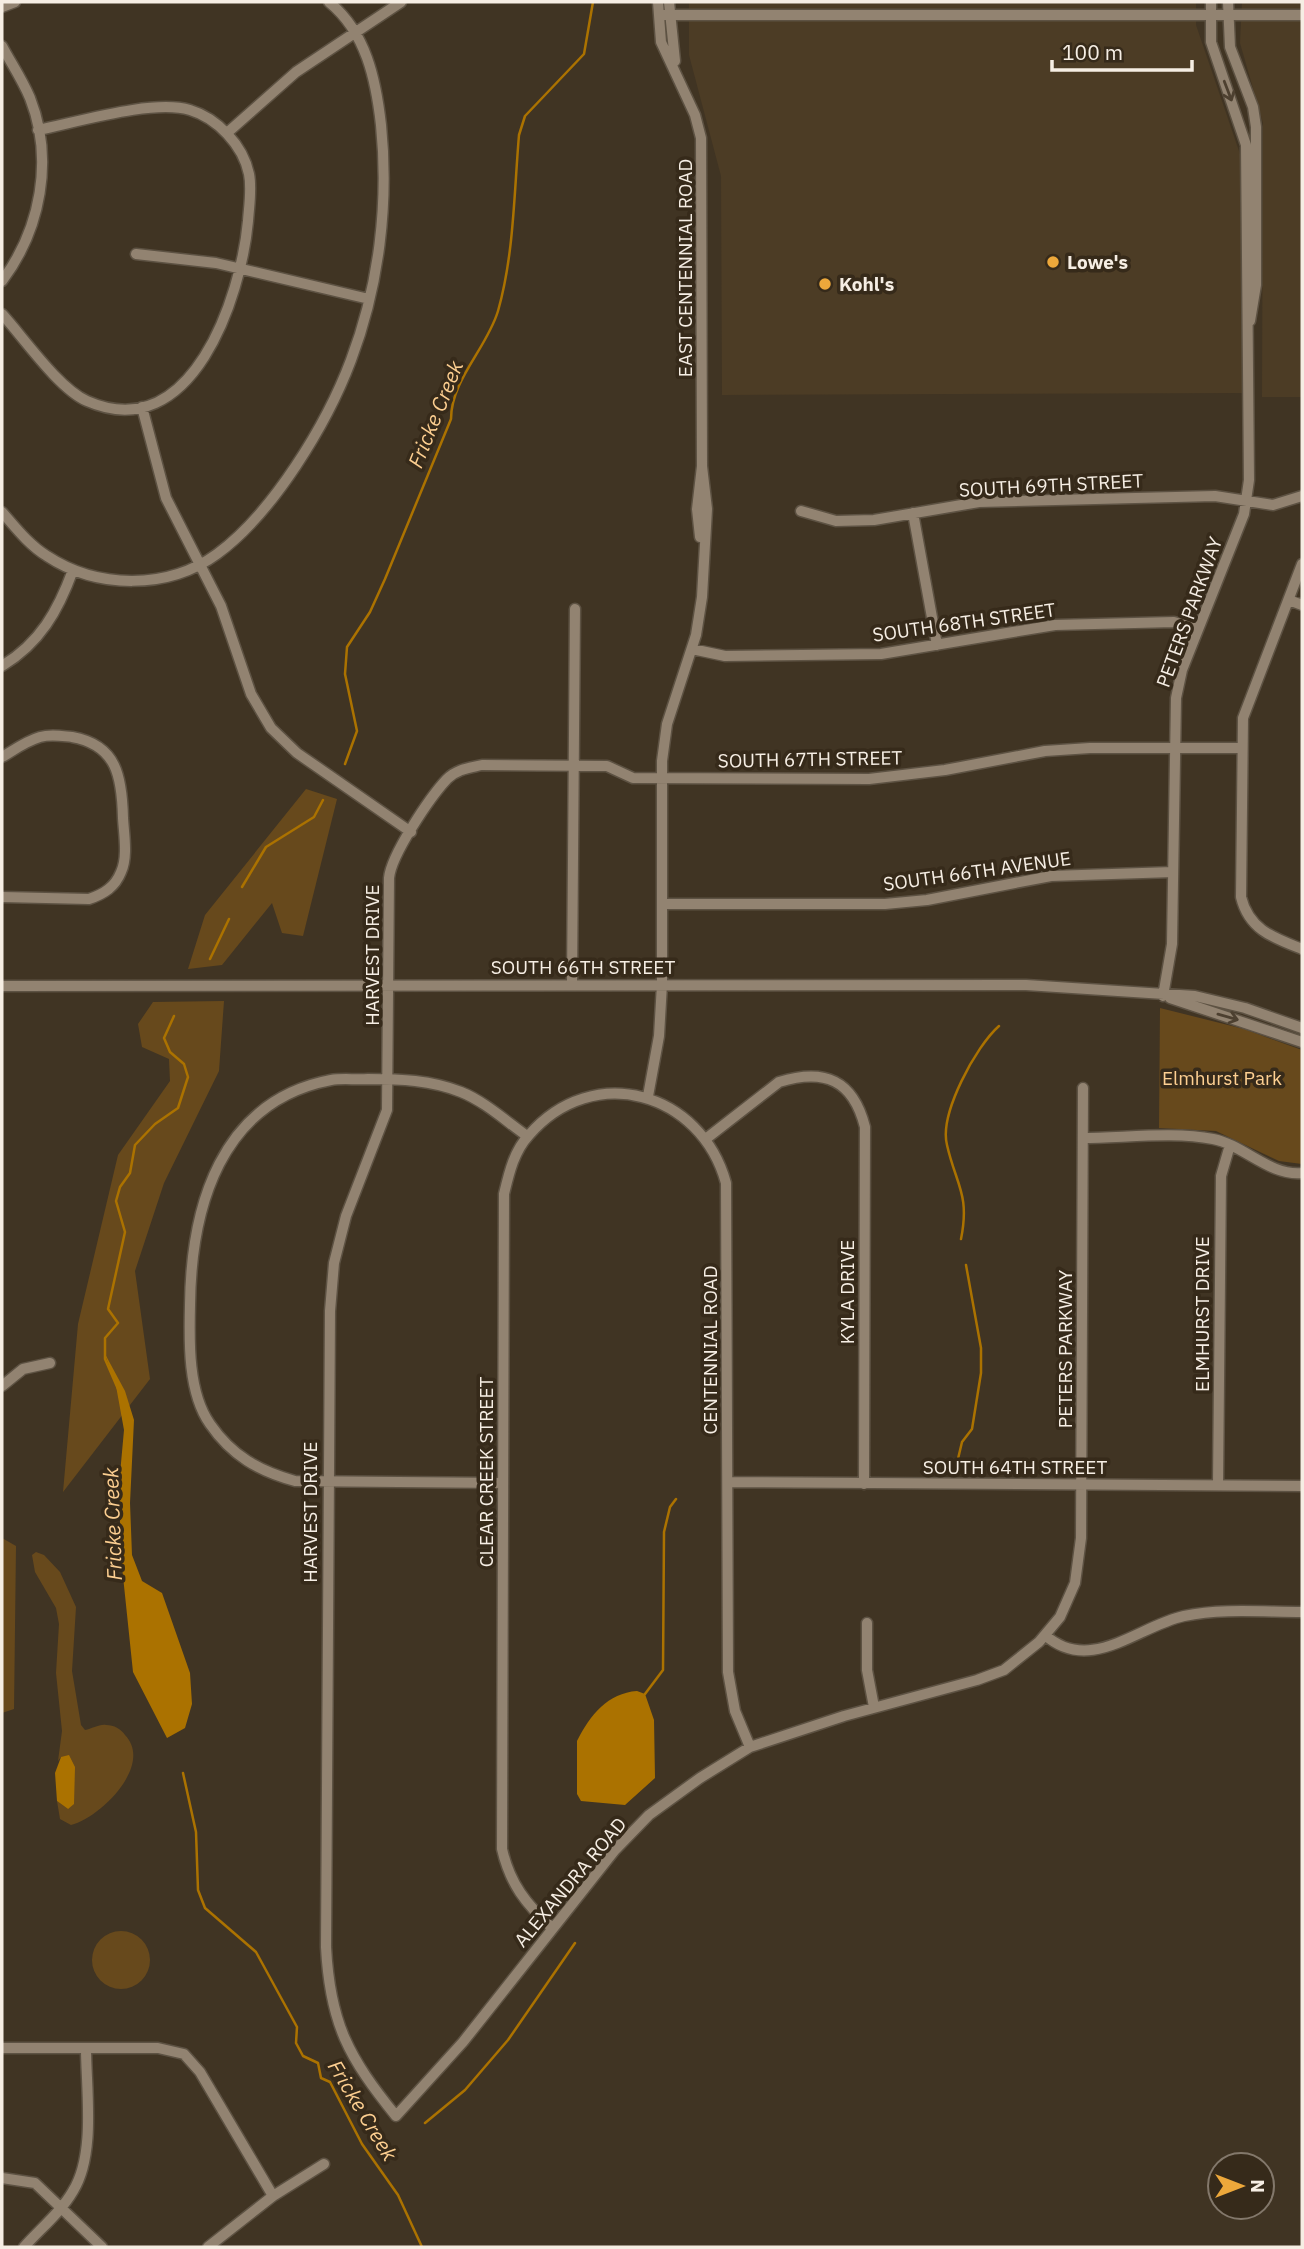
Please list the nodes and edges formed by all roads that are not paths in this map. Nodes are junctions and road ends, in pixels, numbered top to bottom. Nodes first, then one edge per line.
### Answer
1 (15, 2) edge
2 (329, 2) edge
3 (401, 2) edge
4 (658, 2) edge
5 (669, 2) edge
6 (1211, 2) edge
7 (1228, 2) edge
8 (2, 7) edge
9 (664, 15) junction
10 (1210, 15) junction
11 (1229, 15) junction
12 (1302, 15) edge
13 (355, 33) junction
14 (2, 46) edge
15 (38, 130) junction
16 (227, 133) junction
17 (136, 254) dead end
18 (242, 268) junction
19 (2, 281) edge
20 (369, 299) junction
21 (2, 314) edge
22 (1249, 324) junction
23 (142, 407) junction
24 (1302, 496) edge
25 (1247, 500) junction
26 (801, 511) dead end
27 (2, 512) edge
28 (913, 513) junction
29 (200, 564) junction
30 (1302, 564) edge
31 (73, 570) junction
32 (1289, 600) junction
33 (1302, 605) edge
34 (575, 609) dead end
35 (1198, 629) junction
36 (937, 645) junction
37 (692, 649) junction
38 (2, 666) edge
39 (1174, 748) junction
40 (1242, 748) junction
41 (2, 757) edge
42 (573, 766) junction
43 (662, 778) junction
44 (411, 832) junction
45 (1172, 872) junction
46 (2, 897) edge
47 (662, 904) junction
48 (1302, 949) edge
49 (389, 984) junction
50 (572, 984) junction
51 (662, 984) junction
52 (2, 986) edge
53 (1163, 996) junction
54 (1302, 1028) edge
55 (1302, 1042) edge
56 (390, 1079) junction
57 (1083, 1088) dead end
58 (648, 1096) junction
59 (527, 1136) junction
60 (707, 1138) junction
61 (1083, 1138) junction
62 (1230, 1145) junction
63 (1302, 1173) edge
64 (50, 1363) dead end
65 (2, 1386) edge
66 (728, 1482) junction
67 (328, 1483) junction
68 (503, 1483) junction
69 (864, 1484) junction
70 (1082, 1485) junction
71 (1218, 1485) junction
72 (1302, 1486) edge
73 (1302, 1612) edge
74 (867, 1623) dead end
75 (1045, 1635) junction
76 (874, 1707) junction
77 (750, 1747) junction
78 (552, 1928) junction
79 (2, 2048) edge
80 (86, 2048) junction
81 (396, 2116) joint
82 (324, 2164) dead end
83 (2, 2178) edge
84 (273, 2196) junction
85 (62, 2207) junction
86 (24, 2247) edge
87 (102, 2247) edge
88 (210, 2247) edge

1 - 8 street
2 - 13 street
3 - 13 street
4 - 9 street, EAST CENTENNIAL ROAD
5 - 9 street, EAST CENTENNIAL ROAD
6 - 10 street
7 - 11 street
9 - 10 street
9 - 37 street, EAST CENTENNIAL ROAD
10 - 11 street
10 -> 22 street
11 - 12 street
11 - 22 street
13 - 16 street
13 - 20 street
14 - 15 street
15 - 16 street
15 - 19 street
16 - 18 street
17 - 18 street
18 - 20 street
18 - 23 street
20 - 29 street
21 - 23 street
22 - 25 street, PETERS PARKWAY
23 - 29 street
24 - 25 street, SOUTH 69TH STREET
25 - 28 street, SOUTH 69TH STREET
25 - 35 street, PETERS PARKWAY
26 - 28 street, SOUTH 69TH STREET
27 - 31 street
28 - 36 street
29 - 31 street
29 - 44 street
30 - 32 street
31 - 38 street
32 - 33 street
32 - 40 street
34 - 42 street
35 - 36 street, SOUTH 68TH STREET
35 - 39 street, PETERS PARKWAY
36 - 37 street, SOUTH 68TH STREET
37 - 43 street, EAST CENTENNIAL ROAD
39 - 40 street, SOUTH 67TH STREET
39 - 43 street, SOUTH 67TH STREET
39 - 45 street, PETERS PARKWAY
40 - 48 street
41 - 46 street
42 - 43 street, SOUTH 67TH STREET
42 - 44 street, SOUTH 67TH STREET
42 - 50 street
43 - 47 street, EAST CENTENNIAL ROAD
44 - 49 street, HARVEST DRIVE
45 - 47 street, SOUTH 66TH AVENUE
45 - 53 street, PETERS PARKWAY
47 - 51 street, EAST CENTENNIAL ROAD
49 - 50 street, SOUTH 66TH STREET
49 - 52 street, SOUTH 66TH STREET
49 - 56 street, HARVEST DRIVE
50 - 51 street, SOUTH 66TH STREET
51 - 53 street, SOUTH 66TH STREET
51 - 58 street
53 - 54 street, SOUTH 66TH STREET
53 -> 55 street, SOUTH 66TH STREET
56 - 59 street
56 - 67 street, HARVEST DRIVE
56 - 67 street
57 - 61 street, PETERS PARKWAY
58 - 59 street, CLEAR CREEK STREET
58 - 60 street, CENTENNIAL ROAD
59 - 68 street, CLEAR CREEK STREET
60 - 66 street, CENTENNIAL ROAD
60 - 69 street, KYLA DRIVE
61 - 62 street
61 - 70 street, PETERS PARKWAY
62 - 63 street
62 - 71 street, ELMHURST DRIVE
64 - 65 street
66 - 69 street, SOUTH 64TH STREET
66 - 77 street, CENTENNIAL ROAD
67 - 68 street
67 - 81 street, HARVEST DRIVE
68 - 78 street, CLEAR CREEK STREET
69 - 70 street, SOUTH 64TH STREET
70 - 71 street, SOUTH 64TH STREET
70 - 75 street, PETERS PARKWAY
71 - 72 street, SOUTH 64TH STREET
73 - 75 street
74 - 76 street
75 - 76 street, ALEXANDRA ROAD
76 - 77 street, ALEXANDRA ROAD
77 - 78 street, ALEXANDRA ROAD
78 - 81 street, ALEXANDRA ROAD
79 - 80 street
80 - 84 street
80 - 85 street
82 - 84 street
83 - 85 street
84 - 88 street
85 - 86 street
85 - 87 street

